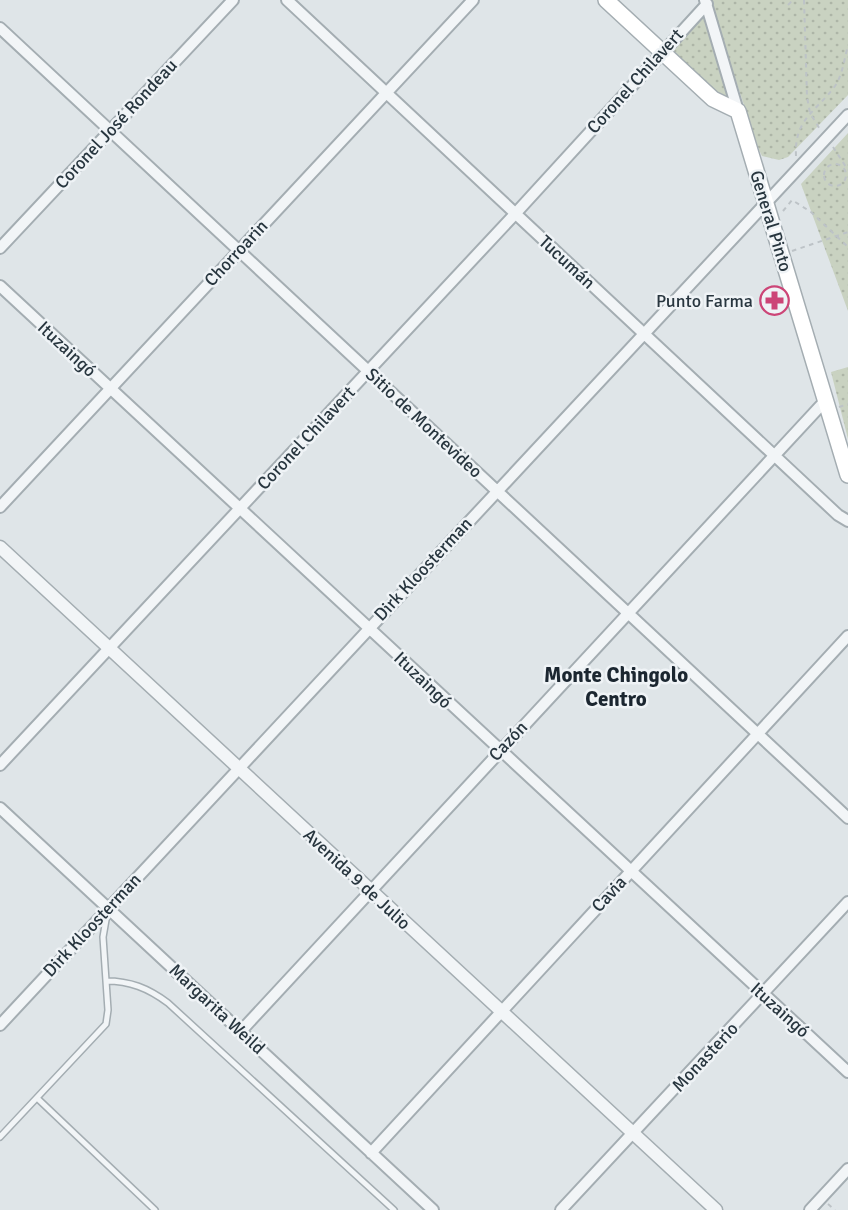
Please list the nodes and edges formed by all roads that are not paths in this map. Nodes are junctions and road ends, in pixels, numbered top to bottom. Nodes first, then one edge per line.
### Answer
1 (233, 0) edge
2 (287, 0) edge
3 (473, 0) edge
4 (606, 0) edge
5 (706, 2) edge
6 (0, 28) edge
7 (661, 53) junction
8 (386, 93) junction
9 (738, 111) junction
10 (848, 115) edge
11 (111, 130) junction
12 (765, 202) junction
13 (515, 214) junction
14 (0, 248) edge
15 (239, 251) junction
16 (0, 286) edge
17 (643, 333) junction
18 (368, 371) junction
19 (110, 388) junction
20 (825, 400) junction
21 (773, 453) junction
22 (848, 475) edge
23 (496, 490) junction
24 (0, 507) edge
25 (241, 509) junction
26 (848, 521) edge
27 (0, 548) edge
28 (628, 612) junction
29 (368, 627) junction
30 (848, 636) edge
31 (111, 647) junction
32 (760, 734) junction
33 (498, 751) junction
34 (0, 765) edge
35 (237, 768) junction
36 (0, 808) edge
37 (848, 818) edge
38 (630, 872) junction
39 (370, 890) junction
40 (848, 902) edge
41 (108, 907) junction
42 (106, 981) junction
43 (763, 994) junction
44 (501, 1012) junction
45 (0, 1024) edge
46 (241, 1031) junction
47 (848, 1072) edge
48 (37, 1098) junction
49 (632, 1135) junction
50 (0, 1137) edge
51 (371, 1153) junction
52 (848, 1169) edge
53 (154, 1210) edge
54 (394, 1210) edge
55 (433, 1210) edge
56 (561, 1210) edge
57 (716, 1210) edge
58 (810, 1210) edge

1 - 11 street, Coronel José Rondeau
2 - 8 street, Tucumán
3 - 8 street, Chorroarin
4 - 7 main road
5 - 7 street, Coronel Chilavert
5 - 9 street, General Pinto
6 - 11 street, Sitio de Montevideo
7 - 9 main road
7 - 13 street, Coronel Chilavert
8 - 13 street, Tucumán
8 - 15 street, Chorroarin
9 - 12 main road, General Pinto
10 - 12 street, Dirk Kloosterman
11 - 14 street, Coronel José Rondeau
11 - 15 street, Sitio de Montevideo
12 - 17 street, Dirk Kloosterman
12 - 20 main road, General Pinto
13 - 17 street, Tucumán
13 - 18 street, Coronel Chilavert
15 - 18 street, Sitio de Montevideo
15 - 19 street, Chorroarin
16 - 19 street, Ituzaingó
17 - 21 street, Tucumán
17 - 23 street, Dirk Kloosterman
18 - 23 street, Sitio de Montevideo
18 - 25 street, Coronel Chilavert
19 - 24 street, Chorroarin
19 - 25 street, Ituzaingó
20 - 21 street, Cazón
20 - 22 main road, General Pinto
21 - 26 street, Tucumán
21 - 28 street, Cazón
23 - 28 street, Sitio de Montevideo
23 - 29 street, Dirk Kloosterman
25 - 29 street, Ituzaingó
25 - 31 street, Coronel Chilavert
27 - 31 street, Avenida 9 de Julio
28 - 32 street, Sitio de Montevideo
28 - 33 street, Cazón
29 - 33 street, Ituzaingó
29 - 35 street, Dirk Kloosterman
30 - 32 street, Cavia
31 - 34 street, Coronel Chilavert
31 - 35 street, Avenida 9 de Julio
32 - 37 street, Sitio de Montevideo
32 - 38 street, Cavia
33 - 38 street, Ituzaingó
33 - 39 street, Cazón
35 - 39 street, Avenida 9 de Julio
35 - 41 street, Dirk Kloosterman
36 - 41 street, Margarita Weild
38 - 43 street, Ituzaingó
38 - 44 street, Cavia
39 - 44 street, Avenida 9 de Julio
39 - 46 street, Cazón
40 - 43 street, Monasterio
41 - 42 lane
41 - 45 street, Dirk Kloosterman
41 - 46 street, Margarita Weild
42 - 48 lane
42 - 54 lane
43 - 47 street, Ituzaingó
43 - 49 street, Monasterio
44 - 49 street, Avenida 9 de Julio
44 - 51 street, Cavia
46 - 51 street, Margarita Weild
48 - 50 lane
48 - 53 lane
49 - 56 street, Monasterio
49 - 57 street, Avenida 9 de Julio
51 - 55 street, Margarita Weild
52 - 58 street

